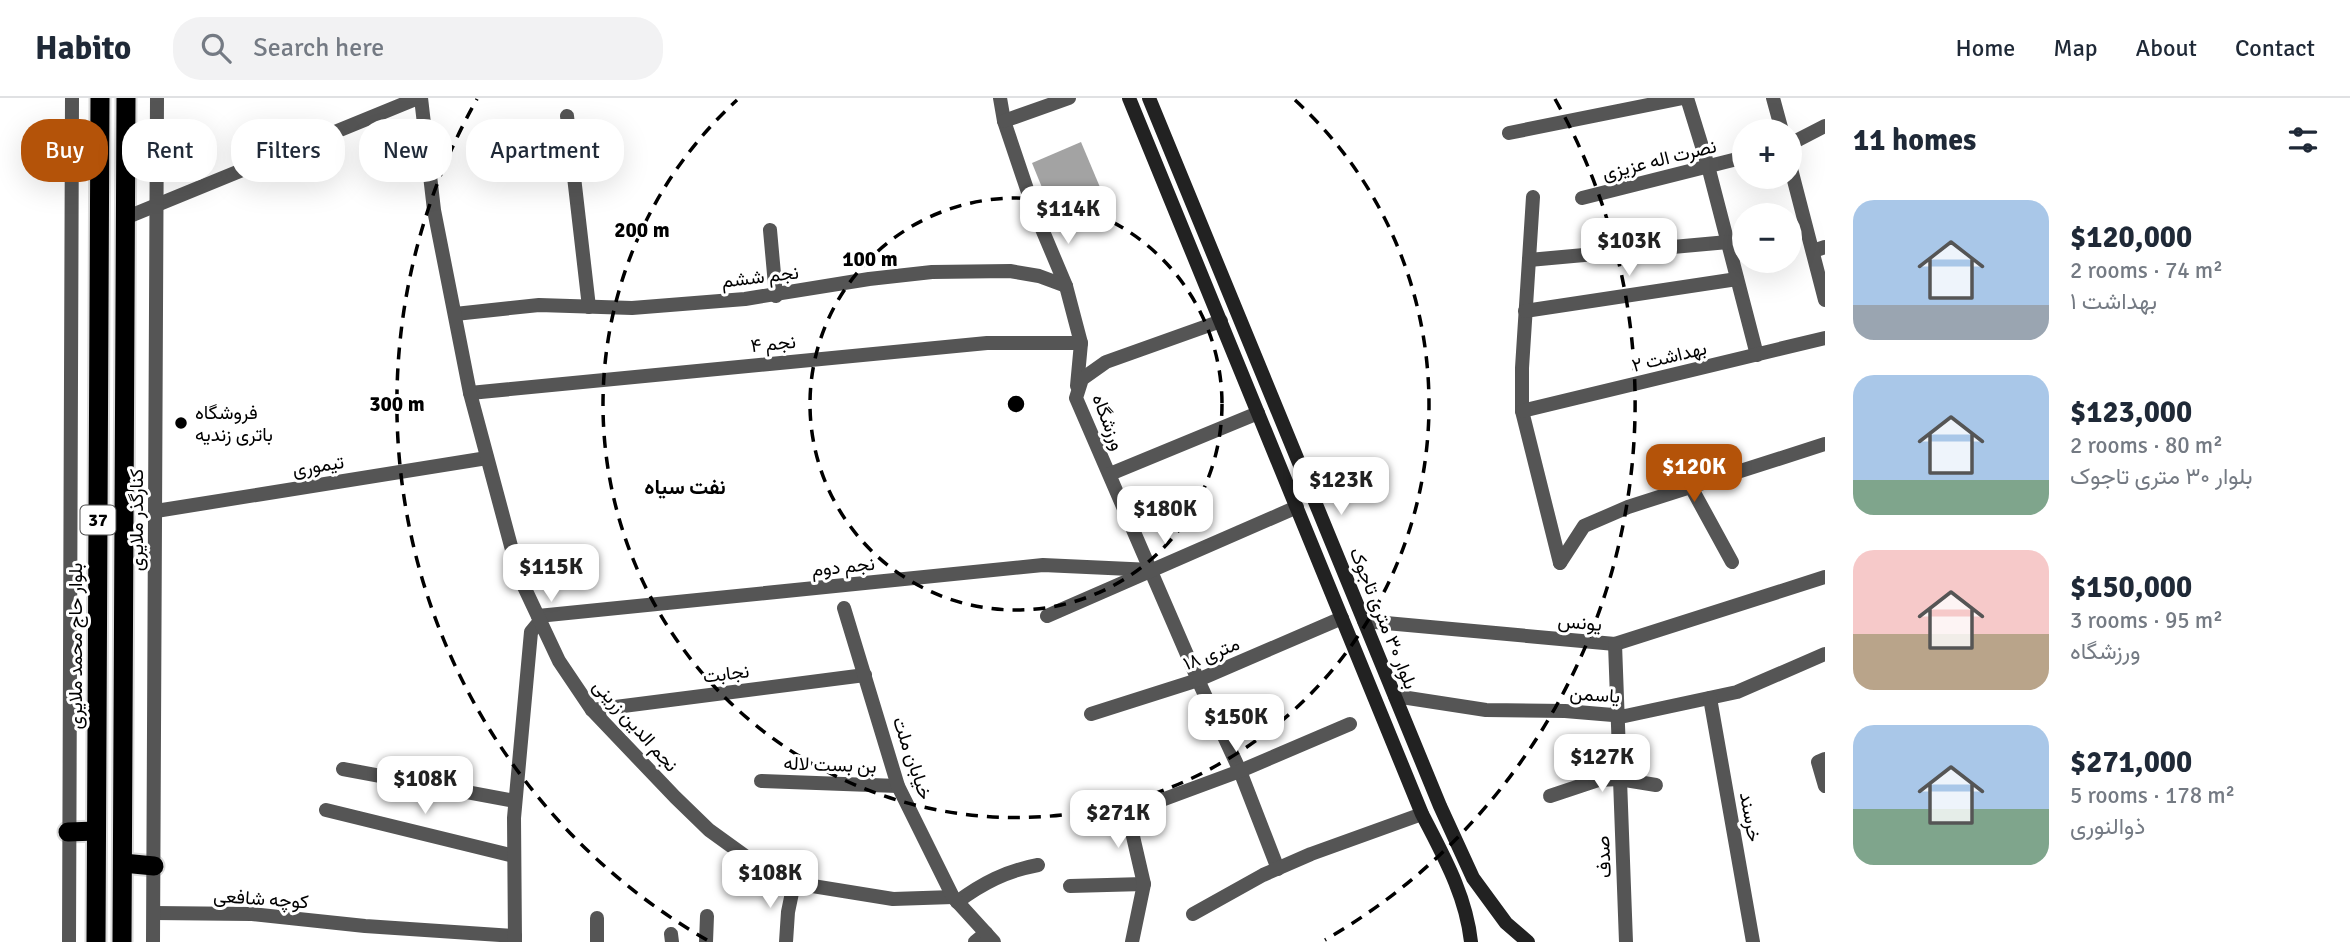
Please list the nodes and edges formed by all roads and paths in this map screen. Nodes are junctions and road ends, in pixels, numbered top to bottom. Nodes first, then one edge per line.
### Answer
1 (72, 98) edge
2 (100, 98) edge
3 (126, 98) edge
4 (157, 98) edge
5 (420, 98) edge
6 (1000, 98) edge
7 (1069, 98) edge
8 (1129, 98) edge
9 (1149, 98) edge
10 (1685, 98) edge
11 (1773, 98) edge
12 (567, 116) dead end
13 (1779, 119) edge
14 (1004, 121) junction
15 (1825, 126) edge
16 (1509, 133) dead end
17 (1802, 138) edge
18 (1732, 160) edge
19 (1708, 166) junction
20 (1798, 189) edge
21 (1533, 197) dead end
22 (1582, 198) dead end
23 (157, 206) junction
24 (125, 218) junction
25 (770, 230) dead end
26 (1728, 242) junction
27 (1819, 249) edge
28 (1529, 260) junction
29 (1737, 279) junction
30 (1066, 286) junction
31 (776, 296) junction
32 (1825, 300) edge
33 (589, 307) junction
34 (1525, 311) junction
35 (455, 314) junction
36 (1221, 321) junction
37 (1825, 338) edge
38 (1081, 343) junction
39 (1757, 355) junction
40 (470, 393) junction
41 (1076, 398) junction
42 (1522, 411) junction
43 (1258, 412) junction
44 (1825, 444) edge
45 (487, 458) junction
46 (1110, 474) junction
47 (1691, 487) junction
48 (1297, 507) junction
49 (156, 511) junction
50 (1732, 562) dead end
51 (1152, 570) junction
52 (1825, 577) edge
53 (844, 608) dead end
54 (1047, 616) dead end
55 (1342, 618) junction
56 (539, 619) junction
57 (1364, 621) junction
58 (1615, 644) junction
59 (1825, 654) edge
60 (865, 675) junction
61 (1198, 680) junction
62 (1395, 696) junction
63 (1710, 698) junction
64 (592, 710) junction
65 (1091, 713) dead end
66 (1616, 716) junction
67 (1350, 724) dead end
68 (1825, 759) edge
69 (343, 769) dead end
70 (1240, 771) junction
71 (1619, 779) junction
72 (761, 781) dead end
73 (1656, 785) dead end
74 (898, 786) junction
75 (1825, 786) edge
76 (1550, 796) dead end
77 (515, 801) junction
78 (326, 810) dead end
79 (1422, 814) junction
80 (96, 831) junction
81 (68, 832) junction
82 (514, 856) junction
83 (123, 863) junction
84 (1038, 865) dead end
85 (154, 866) junction
86 (1278, 869) junction
87 (794, 883) junction
88 (1144, 884) junction
89 (1070, 886) dead end
90 (955, 900) junction
91 (154, 913) junction
92 (1193, 914) dead end
93 (707, 916) dead end
94 (597, 918) dead end
95 (515, 939) edge
96 (985, 939) edge
97 (69, 942) edge
98 (96, 942) edge
99 (122, 942) edge
100 (153, 942) edge
101 (597, 942) edge
102 (706, 942) edge
103 (786, 942) edge
104 (1132, 942) edge
105 (1471, 942) edge
106 (1528, 942) edge
107 (1626, 942) edge
108 (1753, 942) edge

1 - 81 street
2 - 80 highway, بلوار حاج محمد ملایری / 37
3 - 24 highway, 37
4 - 23 street, کنارگذر ملایری
5 - 23 street
5 - 35 street, نجم الدین زرینی
6 - 14 street
7 - 14 street
8 - 36 main road, بلوار ۳۰ متری تاجوک
9 - 57 main road, بلوار ۳۰ متری تاجوک
10 - 16 street
10 - 19 street
11 - 13 street
12 - 33 street
14 - 30 street
15 - 17 street
18 - 19 street, نصرت اله عزیزی
19 - 22 street, نصرت اله عزیزی
19 - 26 street
20 - 27 street
21 - 28 street
23 - 24 street
23 - 49 street, کنارگذر ملایری
24 - 83 highway, 37
25 - 31 street
26 - 28 street
26 - 29 street
27 - 32 street
28 - 34 street
29 - 34 street
29 - 39 street
30 - 31 street, نجم ششم
30 - 38 street
31 - 33 street, نجم ششم
33 - 35 street, نجم ششم
34 - 42 street
35 - 40 street, نجم الدین زرینی
36 - 41 street, ورزشگاه
36 - 43 main road, بلوار ۳۰ متری تاجوک
37 - 39 street, بهداشت ۲
38 - 40 street, نجم ۴
38 - 41 street
39 - 42 street, بهداشت ۲
40 - 45 street, نجم الدین زرینی
41 - 46 street, ورزشگاه
42 - 47 street
43 - 46 street
43 - 48 main road, بلوار ۳۰ متری تاجوک
44 - 47 street
45 - 49 street, تیموری
45 - 56 street, نجم الدین زرینی
46 - 51 street, ورزشگاه
47 - 50 street
48 - 51 street
48 - 55 main road, بلوار ۳۰ متری تاجوک
49 - 85 street, کنارگذر ملایری
51 - 54 street
51 - 56 street, نجم دوم
51 - 61 street, ورزشگاه
52 - 58 street, یونس
53 - 60 street, خیابان ملت
55 - 61 street, ۱۸ متری
55 - 79 main road, بلوار ۳۰ متری تاجوک
56 - 64 street, نجم الدین زرینی
56 - 77 street
57 - 58 street, یونس
57 - 62 main road, بلوار ۳۰ متری تاجوک
58 - 66 street, صدف
59 - 63 street, یاسمن
60 - 64 street, نجابت
60 - 74 street, خیابان ملت
61 - 65 street, ۱۸ متری
61 - 70 street, ورزشگاه
62 - 66 street, یاسمن
62 - 106 main road, بلوار ۳۰ متری تاجوک
63 - 66 street, یاسمن
63 - 108 street, خرسند
64 - 87 street, نجم الدین زرینی
66 - 71 street, صدف
67 - 70 street
68 - 75 street
69 - 77 street
70 - 86 street, ورزشگاه
70 - 88 street
71 - 73 street
71 - 76 street
71 - 107 street, صدف
72 - 74 street, بن بست لاله
74 - 90 street, خیابان ملت
77 - 82 street
78 - 82 street
79 - 86 street
79 - 105 main road, بلوار ۳۰ متری تاجوک
80 - 81 highway
80 - 98 highway, بلوار حاج محمد ملایری / 37
81 - 97 street
82 - 95 street
83 - 85 highway
83 - 99 highway, 37
84 - 90 street
85 - 91 street, کنارگذر ملایری
86 - 92 street
87 - 90 street, نجم الدین زرینی
87 - 103 street
88 - 89 street
88 - 104 street
90 - 96 street, خیابان ملت
91 - 95 street, کوچه شافعی
91 - 100 street, کنارگذر ملایری
93 - 102 street
94 - 101 street

